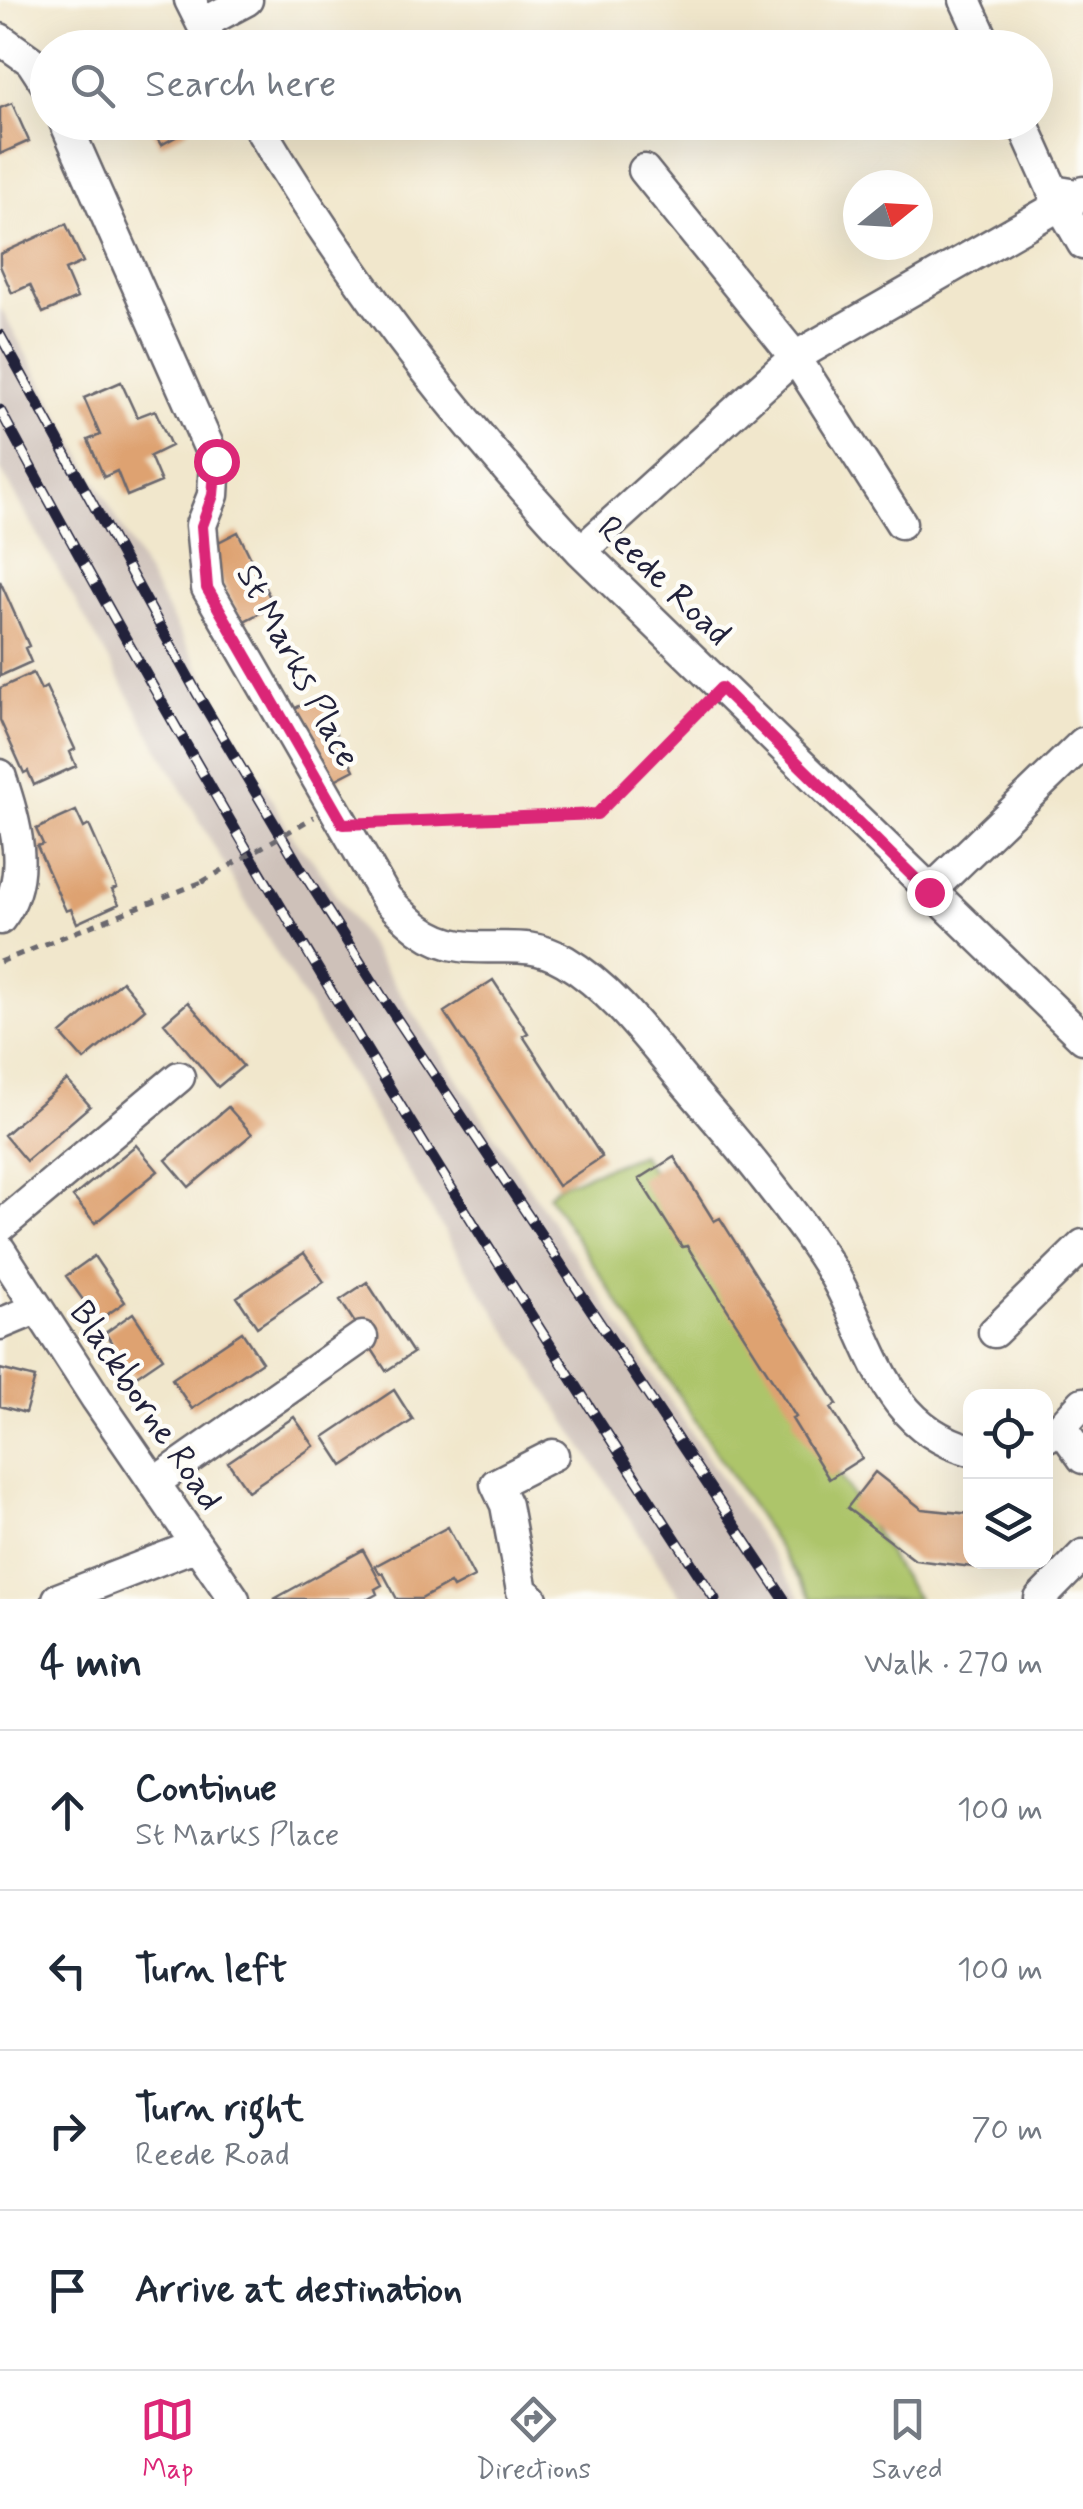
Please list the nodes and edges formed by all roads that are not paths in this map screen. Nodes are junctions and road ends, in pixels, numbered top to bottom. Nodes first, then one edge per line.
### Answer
1 (247, 0) edge
2 (964, 0) edge
3 (202, 24) edge
4 (978, 30) edge
5 (0, 39) edge
6 (30, 60) edge
7 (72, 140) edge
8 (267, 140) edge
9 (1030, 140) edge
10 (644, 170) dead end
11 (1080, 193) edge
12 (1083, 244) edge
13 (796, 357) junction
14 (901, 523) dead end
15 (581, 552) junction
16 (1083, 742) edge
17 (0, 775) edge
18 (929, 892) junction
19 (0, 918) edge
20 (1083, 1038) edge
21 (179, 1077) dead end
22 (0, 1227) edge
23 (1083, 1246) edge
24 (0, 1250) edge
25 (36, 1309) junction
26 (0, 1324) edge
27 (994, 1332) dead end
28 (362, 1338) dead end
29 (1083, 1402) edge
30 (1053, 1432) edge
31 (963, 1448) edge
32 (553, 1455) dead end
33 (1083, 1458) edge
34 (154, 1483) junction
35 (197, 1545) junction
36 (1083, 1555) edge
37 (521, 1596) edge
38 (58, 1599) edge
39 (234, 1599) edge
40 (1040, 1599) edge

1 - 3 street
2 - 4 street
5 - 6 street
7 - 31 street, St Marks Place
8 - 15 street, Reede Road
9 - 11 street
10 - 13 street
11 - 12 street
11 - 13 street
13 - 14 street
13 - 15 street
15 - 18 street, Reede Road
16 - 18 street
17 - 19 street
18 - 20 street, Reede Road
21 - 22 street
23 - 27 street
24 - 25 street, Blackborne Road
25 - 26 street
25 - 34 street, Blackborne Road
28 - 34 street
29 - 30 street
30 - 33 street
32 - 37 street
34 - 35 street, Blackborne Road
35 - 38 street
35 - 39 street, Blackborne Road
36 - 40 street

